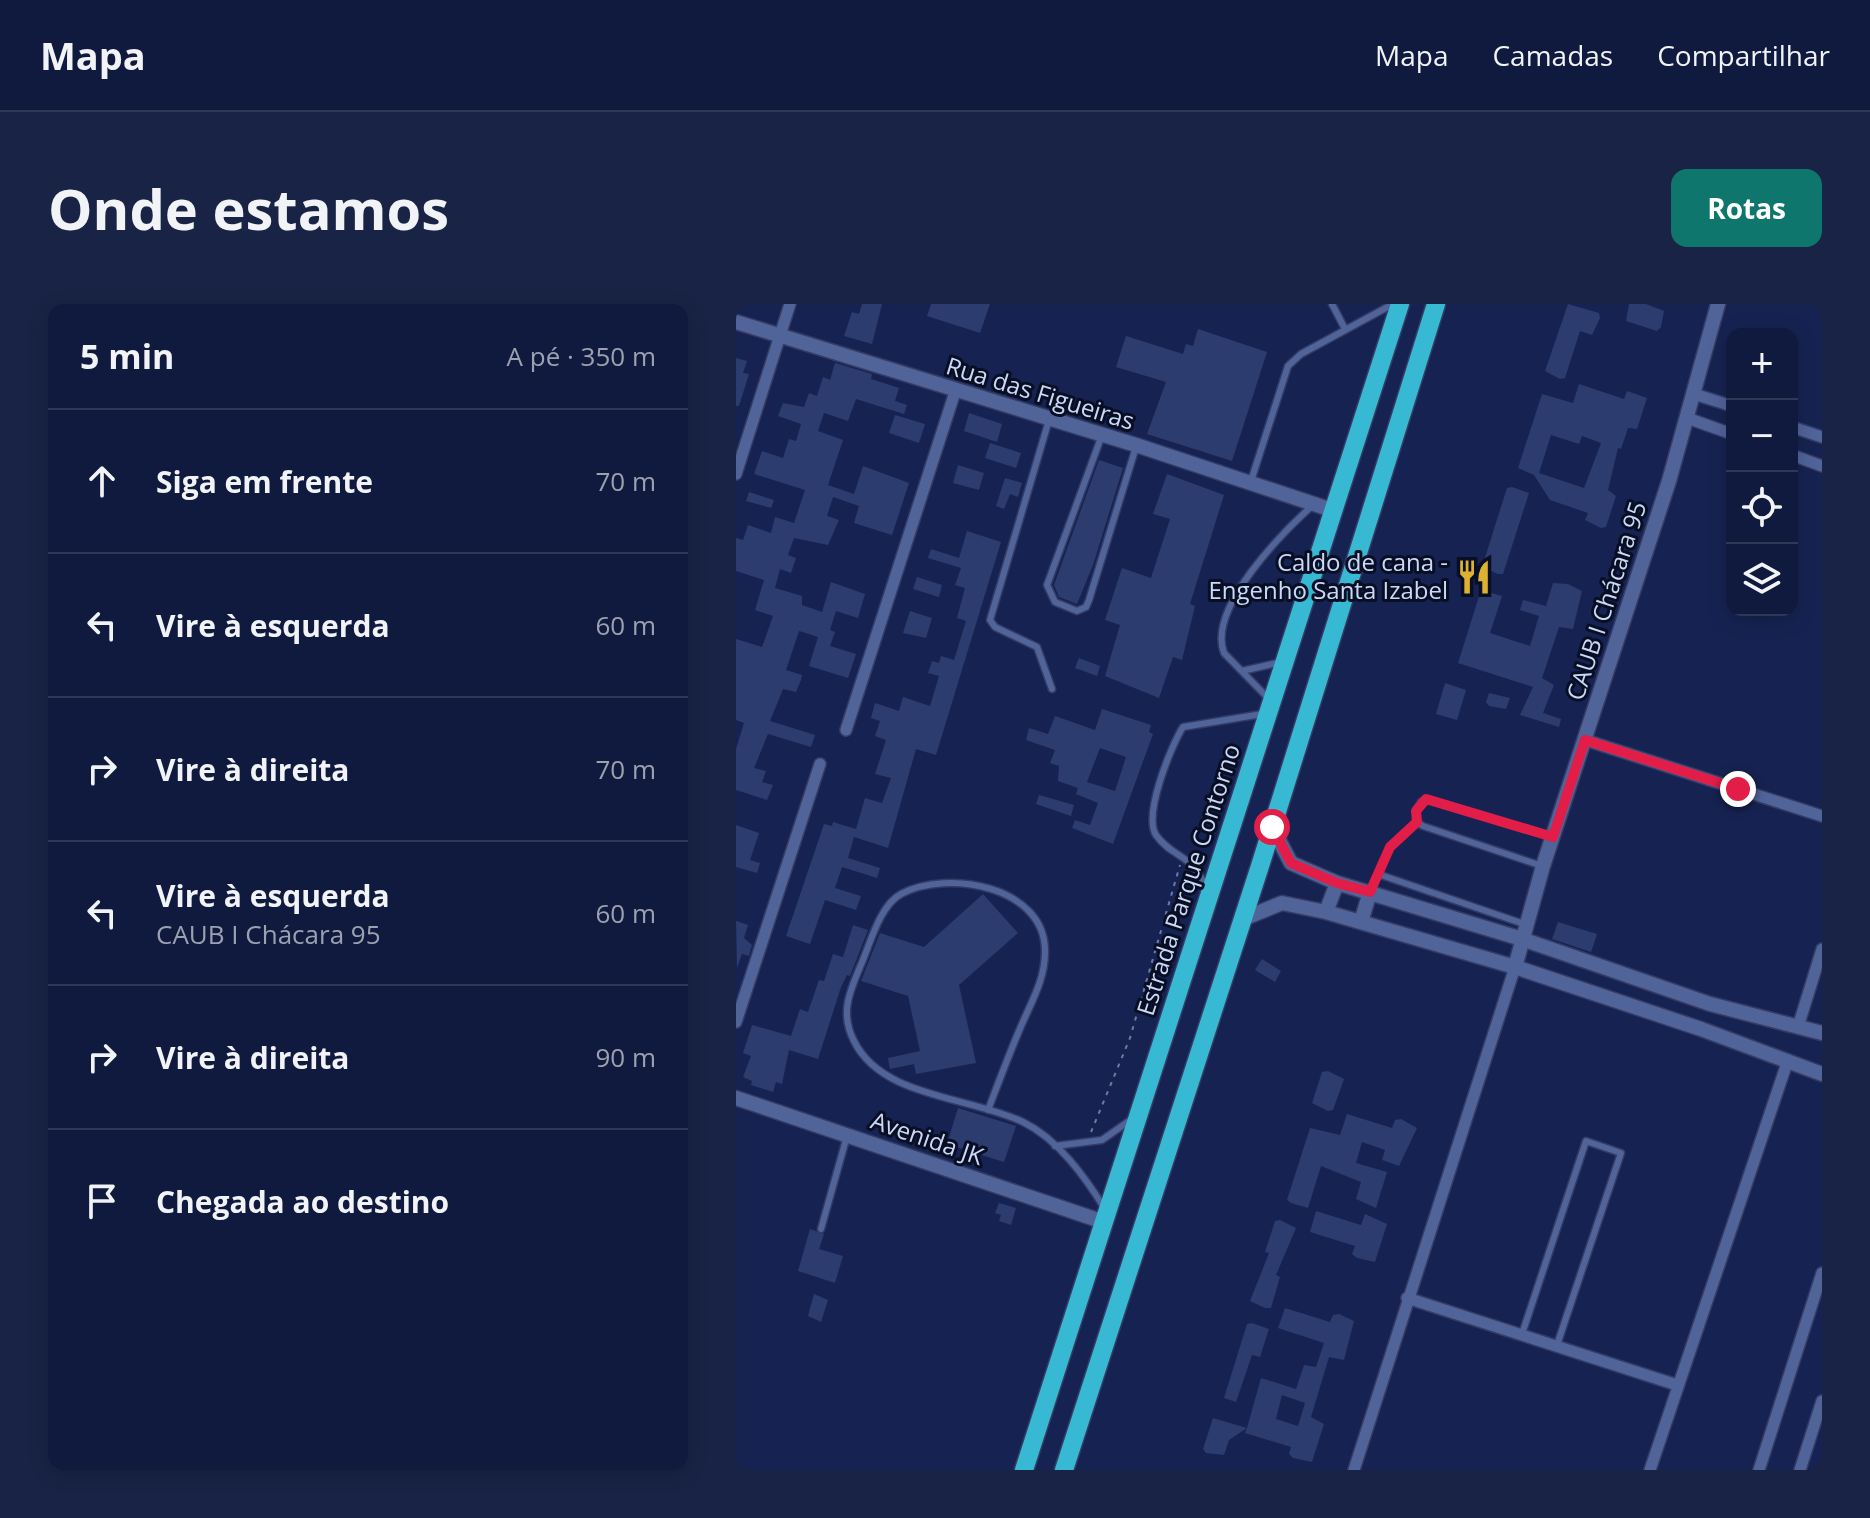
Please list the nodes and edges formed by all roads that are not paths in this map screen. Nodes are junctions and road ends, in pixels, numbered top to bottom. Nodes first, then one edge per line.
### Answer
1 (790, 304) edge
2 (1332, 304) edge
3 (1393, 304) edge
4 (1400, 304) edge
5 (1436, 304) edge
6 (1718, 304) edge
7 (736, 322) edge
8 (1345, 329) junction
9 (780, 337) junction
10 (1377, 370) junction
11 (1414, 371) junction
12 (955, 392) junction
13 (1694, 394) junction
14 (1726, 404) edge
15 (1687, 418) junction
16 (1049, 420) junction
17 (1798, 429) edge
18 (1726, 432) edge
19 (1102, 435) junction
20 (1822, 437) edge
21 (1136, 445) junction
22 (1798, 457) edge
23 (1822, 466) edge
24 (736, 474) edge
25 (1250, 485) junction
26 (1313, 505) junction
27 (1332, 510) junction
28 (1362, 529) junction
29 (1284, 662) junction
30 (1242, 671) junction
31 (1052, 689) dead end
32 (1270, 707) junction
33 (846, 730) dead end
34 (1585, 740) junction
35 (820, 764) dead end
36 (1822, 816) edge
37 (1417, 822) junction
38 (1272, 827) junction
39 (1553, 837) junction
40 (1543, 866) junction
41 (1378, 874) junction
42 (1337, 883) junction
43 (1370, 892) junction
44 (1210, 897) junction
45 (1326, 912) junction
46 (1243, 919) junction
47 (1361, 922) junction
48 (1524, 932) junction
49 (1822, 949) edge
50 (1515, 967) junction
51 (1710, 1004) junction
52 (736, 1022) edge
53 (1798, 1027) junction
54 (1701, 1029) junction
55 (1822, 1033) edge
56 (1788, 1060) junction
57 (1822, 1074) edge
58 (736, 1098) edge
59 (988, 1110) junction
60 (1139, 1113) junction
61 (847, 1136) junction
62 (1055, 1146) junction
63 (1105, 1217) junction
64 (821, 1229) dead end
65 (1822, 1273) edge
66 (1407, 1298) junction
67 (1522, 1334) junction
68 (1557, 1345) junction
69 (1677, 1385) junction
70 (1822, 1401) edge
71 (1024, 1470) edge
72 (1064, 1470) edge
73 (1354, 1470) edge
74 (1650, 1470) edge
75 (1759, 1470) edge
76 (1800, 1470) edge

1 - 9 street
2 - 8 lane
3 - 8 lane
4 - 10 highway, Estrada Parque Contorno
5 - 11 highway
6 - 13 street, CAUB I Chácara 95
7 - 9 street, Rua das Figueiras
8 - 25 lane
9 - 12 street, Rua das Figueiras
9 - 24 street
10 - 11 highway
10 - 27 highway, Estrada Parque Contorno
11 - 28 highway
12 - 16 street, Rua das Figueiras
12 - 33 street
13 - 14 street
13 - 15 street, CAUB I Chácara 95
15 - 18 street
15 - 34 street, CAUB I Chácara 95
16 - 19 street, Rua das Figueiras
16 - 31 lane
17 - 20 street
19 - 21 street, Rua das Figueiras
19 - 21 lane
21 - 25 street, Rua das Figueiras
22 - 23 street
25 - 26 street, Rua das Figueiras
26 - 27 street, Rua das Figueiras
26 - 30 lane
27 - 28 highway
27 - 29 highway, Estrada Parque Contorno
28 - 38 highway
29 - 30 lane
29 - 32 highway, Estrada Parque Contorno
30 - 32 lane
32 - 44 highway, Estrada Parque Contorno
32 - 44 lane
34 - 36 street
34 - 39 street, CAUB I Chácara 95
35 - 52 street
37 - 39 lane
37 - 40 lane
37 - 41 lane
38 - 42 street
38 - 46 highway
39 - 40 street, CAUB I Chácara 95
40 - 48 street, CAUB I Chácara 95
41 - 43 lane
41 - 48 lane
42 - 43 street
42 - 45 street
43 - 47 street
43 - 48 street
44 - 60 highway, Estrada Parque Contorno
45 - 46 street
45 - 47 street
46 - 72 highway
47 - 50 street
48 - 50 street, CAUB I Chácara 95
48 - 51 street
49 - 53 street
50 - 54 street
50 - 66 street
51 - 53 street
51 - 54 street
53 - 55 street
54 - 56 street
56 - 57 street
56 - 69 street
58 - 61 street, Avenida JK
59 - 59 lane
59 - 62 lane
60 - 62 lane
60 - 63 highway, Estrada Parque Contorno
61 - 63 street, Avenida JK
61 - 64 lane
62 - 63 lane
63 - 71 highway, Estrada Parque Contorno
65 - 75 street
66 - 67 street
66 - 73 street
67 - 68 street
67 - 68 lane
68 - 69 street
69 - 74 street
70 - 76 street

